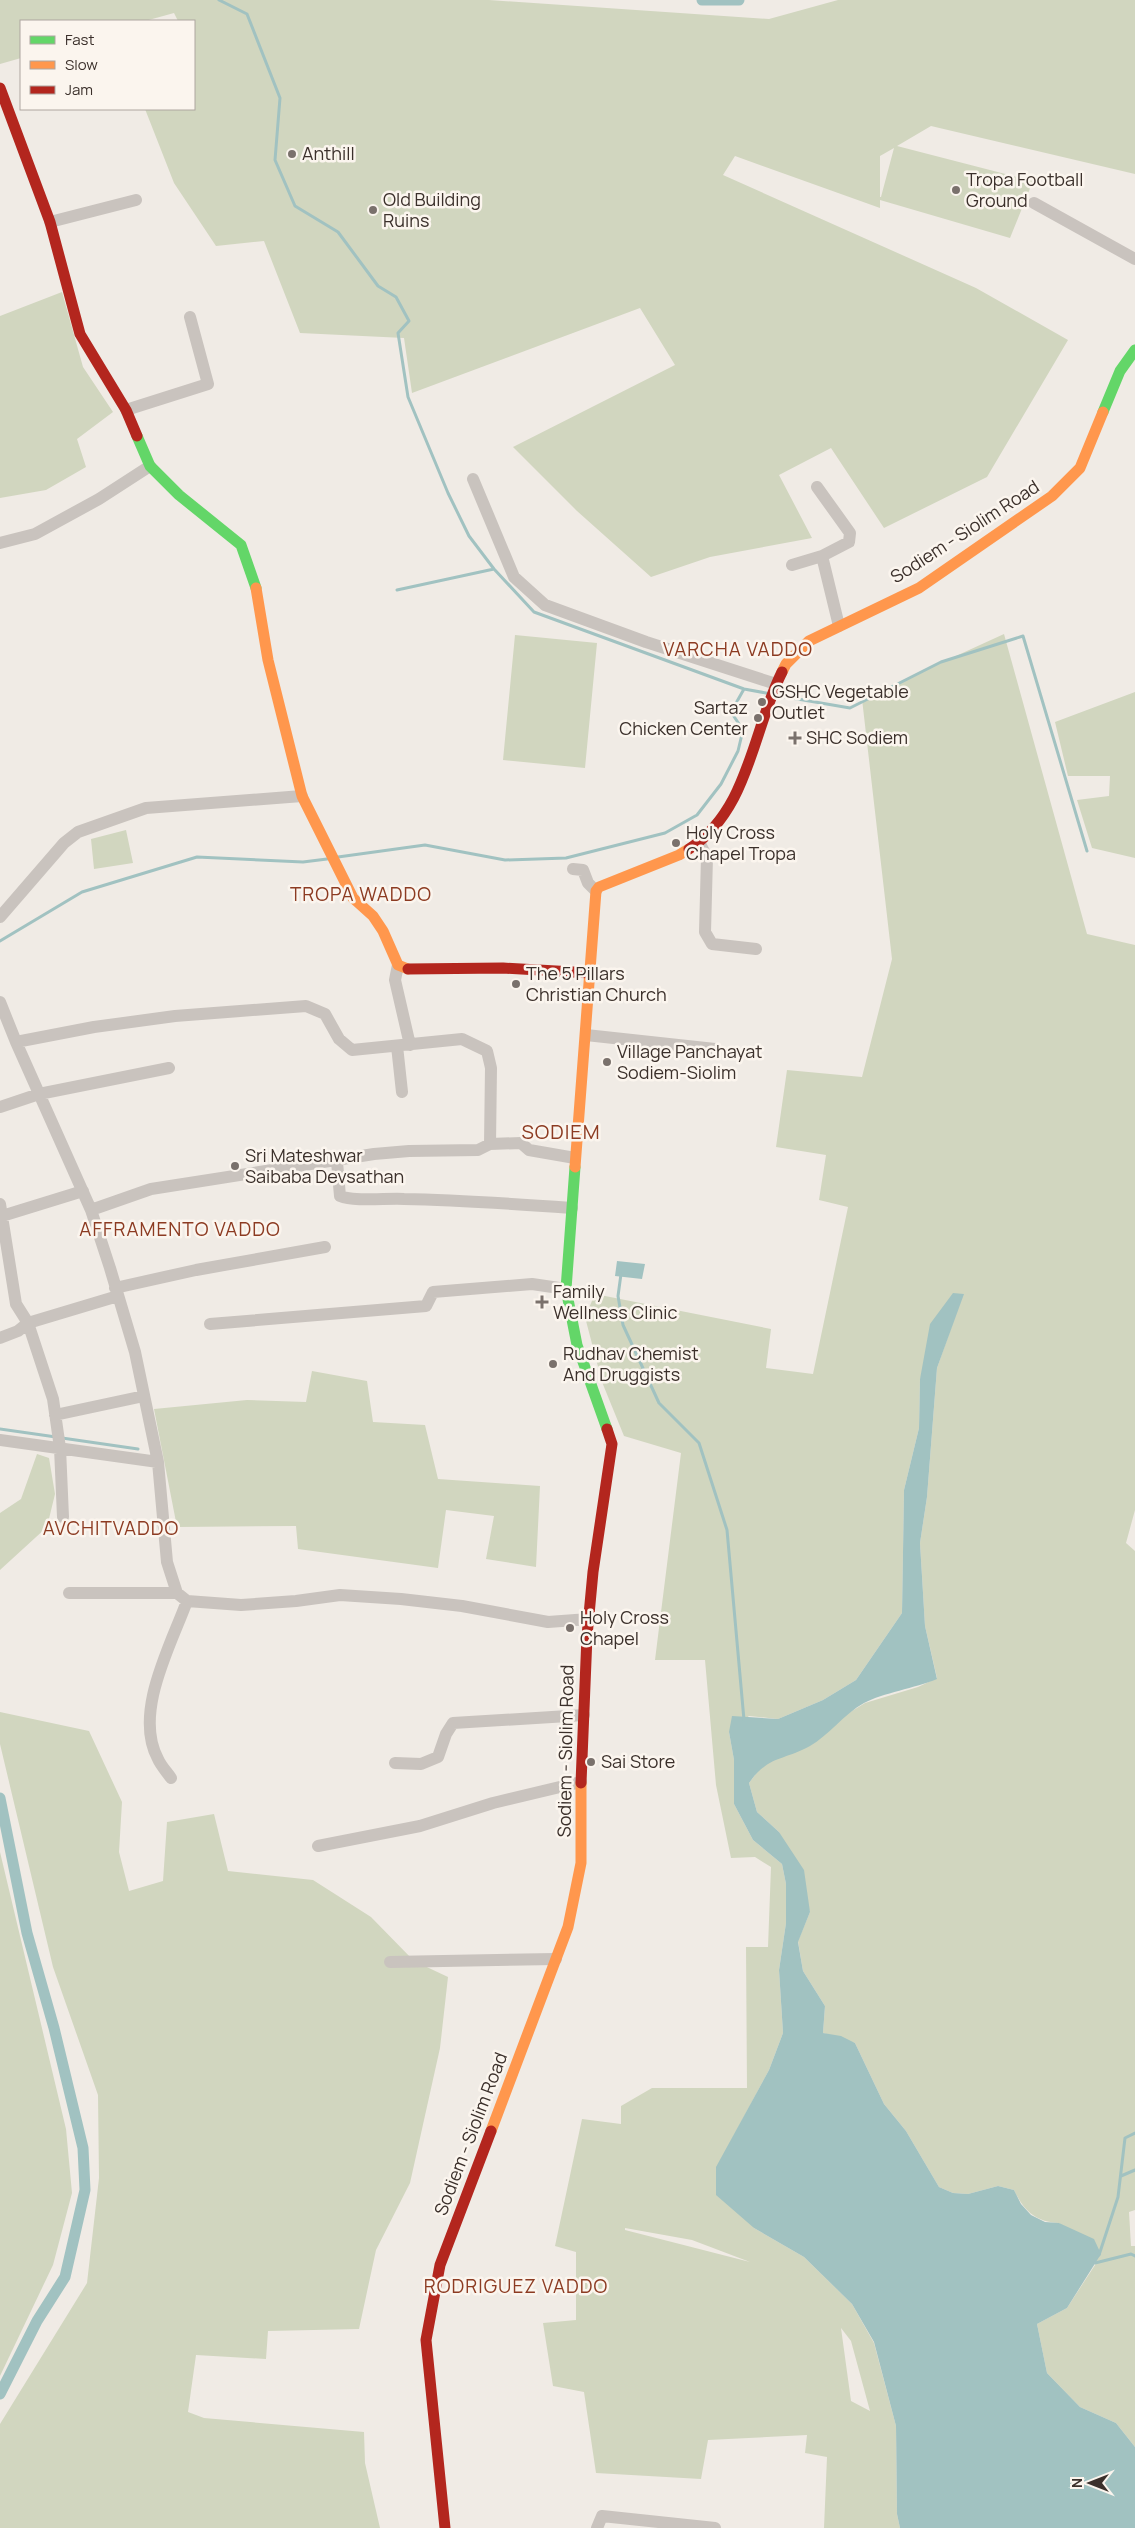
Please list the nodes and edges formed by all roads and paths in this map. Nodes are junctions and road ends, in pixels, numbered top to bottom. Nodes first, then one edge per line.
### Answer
1 (0, 88) edge
2 (136, 200) dead end
3 (1034, 203) dead end
4 (50, 222) junction
5 (1135, 259) edge
6 (190, 317) dead end
7 (1135, 350) edge
8 (126, 410) junction
9 (150, 466) junction
10 (473, 479) dead end
11 (817, 487) dead end
12 (0, 543) edge
13 (822, 556) junction
14 (792, 565) dead end
15 (839, 626) junction
16 (774, 691) junction
17 (302, 796) junction
18 (699, 842) junction
19 (573, 869) dead end
20 (596, 891) junction
21 (0, 917) edge
22 (756, 949) dead end
23 (398, 965) junction
24 (590, 973) junction
25 (0, 1002) edge
26 (586, 1035) junction
27 (16, 1042) junction
28 (404, 1045) junction
29 (715, 1050) dead end
30 (169, 1068) dead end
31 (402, 1092) dead end
32 (39, 1094) junction
33 (0, 1107) edge
34 (490, 1144) junction
35 (575, 1158) junction
36 (337, 1162) junction
37 (83, 1191) junction
38 (572, 1208) junction
39 (1, 1210) edge
40 (91, 1210) junction
41 (325, 1247) dead end
42 (566, 1289) junction
43 (117, 1292) junction
44 (28, 1324) junction
45 (210, 1324) dead end
46 (0, 1338) edge
47 (144, 1396) junction
48 (55, 1415) junction
49 (0, 1440) edge
50 (60, 1448) junction
51 (158, 1462) junction
52 (63, 1517) dead end
53 (69, 1593) dead end
54 (177, 1593) junction
55 (187, 1601) junction
56 (589, 1619) junction
57 (584, 1715) junction
58 (395, 1763) dead end
59 (171, 1778) dead end
60 (581, 1782) junction
61 (318, 1846) dead end
62 (556, 1959) junction
63 (390, 1962) dead end
64 (445, 2528) edge
65 (598, 2528) edge
66 (715, 2528) edge

1 - 4 main road
2 - 4 street
3 - 5 street
4 - 8 main road
6 - 8 street
7 - 15 main road, Sodiem - Siolim Road
8 - 9 main road
9 - 12 street
9 - 17 main road
10 - 16 street
11 - 13 street
13 - 14 street
13 - 15 street
15 - 16 main road, Sodiem - Siolim Road
16 - 18 main road, Sodiem - Siolim Road
17 - 21 street
17 - 23 main road
18 - 20 main road, Sodiem - Siolim Road
18 - 22 street
19 - 20 street
20 - 24 main road, Sodiem - Siolim Road
23 - 24 main road
23 - 28 street
24 - 26 main road, Sodiem - Siolim Road
25 - 27 street
26 - 29 street
26 - 35 main road, Sodiem - Siolim Road
27 - 28 street
27 - 32 street
28 - 31 street
28 - 34 street
30 - 32 street
32 - 33 street
32 - 37 street
34 - 35 street
34 - 36 street
35 - 38 main road, Sodiem - Siolim Road
36 - 38 street
36 - 40 street
37 - 39 street
37 - 40 street
38 - 42 main road, Sodiem - Siolim Road
39 - 44 street
40 - 43 street
41 - 43 street
42 - 45 street
42 - 56 main road, Sodiem - Siolim Road
43 - 44 street
43 - 47 street
44 - 46 street
44 - 48 street
47 - 48 street
47 - 51 street
48 - 50 street
49 - 50 street
50 - 51 street
50 - 52 street
51 - 54 street
53 - 54 street
54 - 55 street
55 - 56 street
55 - 59 street
56 - 57 main road, Sodiem - Siolim Road
57 - 58 street
57 - 60 main road, Sodiem - Siolim Road
60 - 61 street
60 - 62 main road, Sodiem - Siolim Road
62 - 63 street
62 - 64 main road, Sodiem - Siolim Road
65 - 66 street

